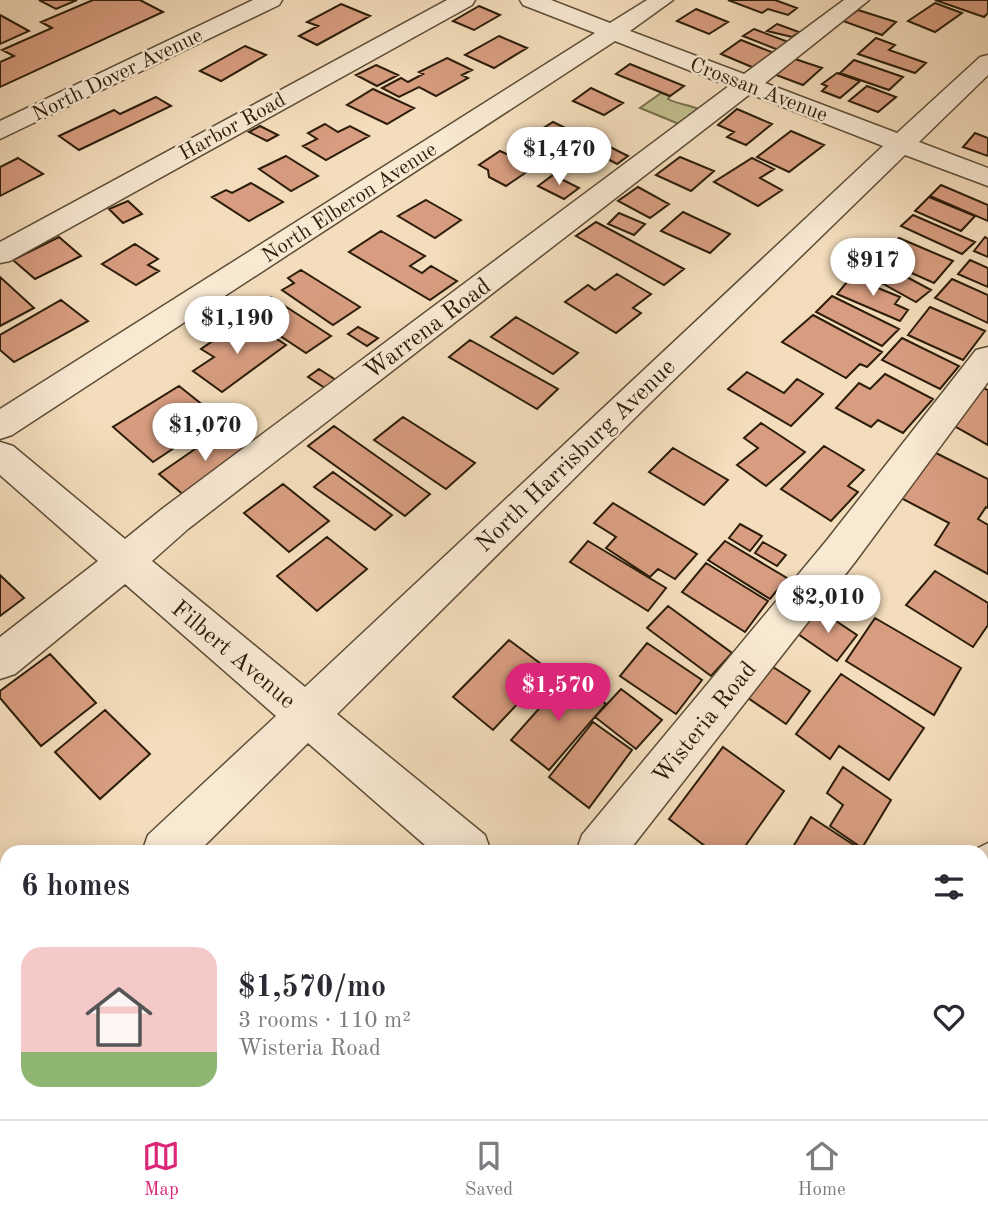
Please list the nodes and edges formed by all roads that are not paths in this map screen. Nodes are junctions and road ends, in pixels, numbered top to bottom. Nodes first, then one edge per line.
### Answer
1 (271, 0) edge
2 (464, 0) edge
3 (531, 0) edge
4 (662, 0) edge
5 (858, 0) edge
6 (613, 32) junction
7 (988, 62) edge
8 (749, 85) junction
9 (0, 131) edge
10 (904, 145) junction
11 (988, 178) edge
12 (0, 254) edge
13 (988, 358) edge
14 (0, 426) edge
15 (0, 455) edge
16 (127, 561) junction
17 (0, 661) edge
18 (307, 716) junction
19 (172, 845) edge
20 (460, 845) edge
21 (605, 845) edge

1 - 9 street, North Dover Avenue
2 - 12 street, Harbor Road
3 - 6 street, Crossan Avenue
4 - 6 street, North Elberon Avenue
5 - 8 street, Warrena Road
6 - 8 street, Crossan Avenue
6 - 14 street, North Elberon Avenue
7 - 10 street, North Harrisburg Avenue
8 - 10 street, Crossan Avenue
8 - 16 street, Warrena Road
10 - 11 street, Crossan Avenue
10 - 18 street, North Harrisburg Avenue
13 - 21 street, Wisteria Road
15 - 16 street, Filbert Avenue
16 - 17 street, Warrena Road
16 - 18 street, Filbert Avenue
18 - 19 street, North Harrisburg Avenue
18 - 20 street, Filbert Avenue

